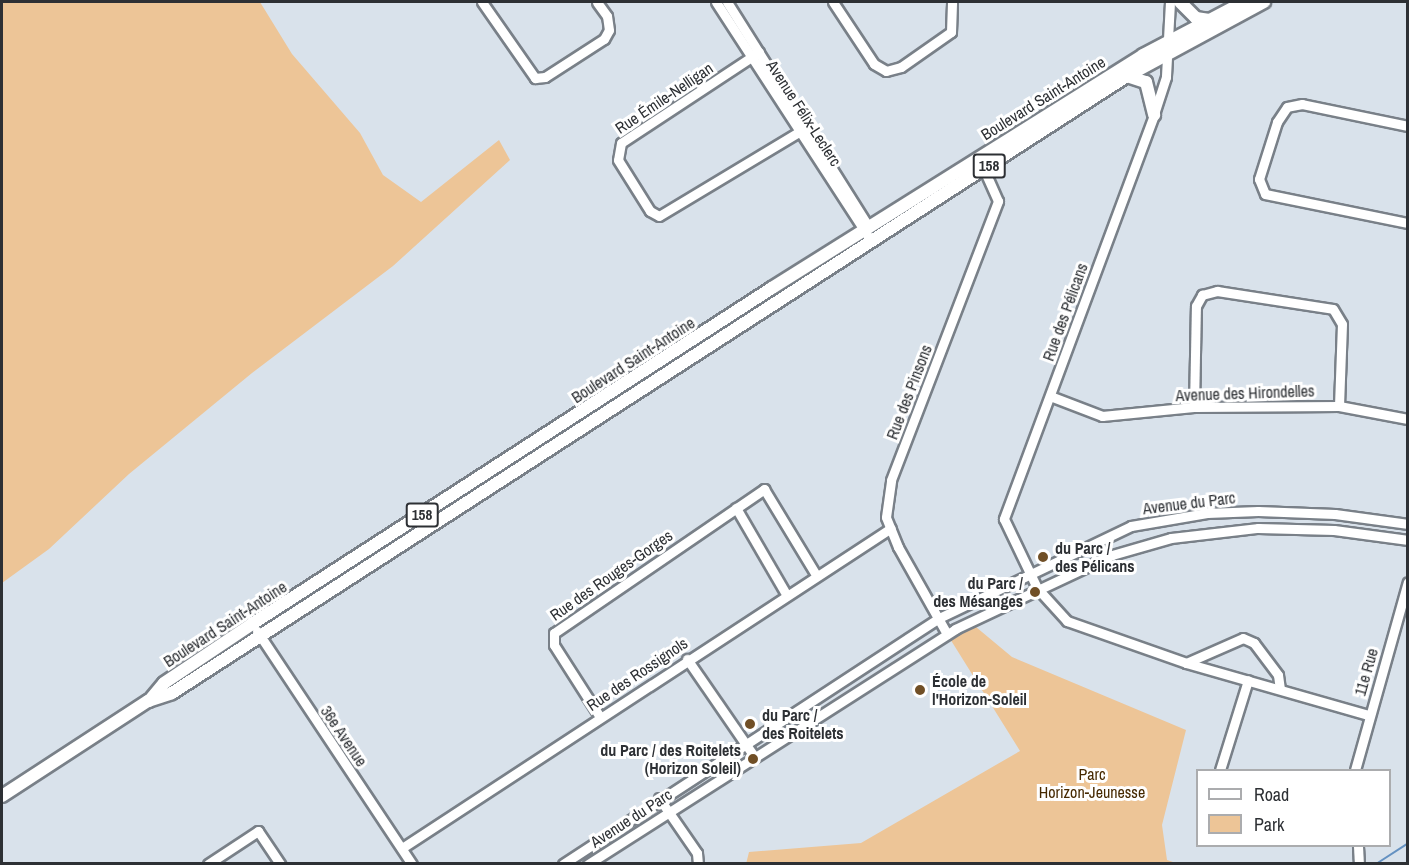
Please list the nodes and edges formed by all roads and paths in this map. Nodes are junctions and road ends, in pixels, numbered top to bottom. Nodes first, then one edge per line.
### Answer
1 (482, 2) edge
2 (597, 2) edge
3 (716, 2) edge
4 (727, 2) edge
5 (833, 2) edge
6 (952, 2) edge
7 (1170, 2) edge
8 (1180, 2) edge
9 (1244, 2) edge
10 (1264, 2) edge
11 (1210, 20) junction
12 (1168, 48) junction
13 (755, 55) junction
14 (1127, 76) junction
15 (1154, 115) junction
16 (1407, 126) edge
17 (803, 130) junction
18 (977, 158) junction
19 (985, 169) junction
20 (1407, 223) edge
21 (869, 233) junction
22 (1050, 396) junction
23 (1339, 406) junction
24 (1194, 407) junction
25 (1407, 419) edge
26 (736, 508) junction
27 (1407, 524) edge
28 (891, 528) junction
29 (1407, 540) edge
30 (1030, 574) junction
31 (816, 575) junction
32 (1407, 582) edge
33 (1037, 588) junction
34 (786, 594) junction
35 (939, 618) junction
36 (255, 629) junction
37 (947, 634) junction
38 (687, 659) junction
39 (1186, 663) junction
40 (863, 664) junction
41 (872, 680) junction
42 (1248, 680) junction
43 (1280, 689) junction
44 (1369, 715) junction
45 (600, 717) junction
46 (746, 741) junction
47 (754, 756) junction
48 (1221, 769) edge
49 (1356, 769) edge
50 (2, 796) edge
51 (659, 798) junction
52 (669, 811) junction
53 (1358, 847) edge
54 (402, 848) junction
55 (208, 864) edge
56 (280, 864) edge
57 (412, 864) edge
58 (562, 864) edge
59 (588, 864) edge
60 (698, 864) edge
61 (1359, 864) edge

1 - 2 street
3 - 13 street, Avenue Félix-Leclerc
4 - 13 street, Avenue Félix-Leclerc
5 - 6 street
7 - 12 street
8 - 11 main road
9 - 11 main road, 158
10 - 12 main road, 158
11 - 12 main road, 158
12 - 14 main road, 158
12 - 15 street, Rue des Pélicans
12 - 18 main road, Boulevard Saint-Antoine / 158
13 - 17 street, Avenue Félix-Leclerc
13 - 17 street, Rue Émile-Nelligan
14 - 15 main road
14 - 19 main road, Boulevard Saint-Antoine / 158
15 - 22 street, Rue des Pélicans
16 - 20 street
17 - 21 street, Avenue Félix-Leclerc
18 - 19 street, Rue des Pinsons
18 - 21 main road, Boulevard Saint-Antoine / 158
19 - 21 main road, Boulevard Saint-Antoine / 158
19 - 28 street, Rue des Pinsons
21 - 36 main road, Boulevard Saint-Antoine / 158
22 - 24 street, Avenue des Hirondelles
22 - 30 street, Rue des Pélicans
23 - 24 street, Avenue des Hirondelles
23 - 24 street
23 - 25 street, Avenue des Hirondelles
26 - 31 street, Rue des Rouges-Gorges
26 - 34 street
26 - 45 street, Rue des Rouges-Gorges
27 - 30 street, Avenue du Parc
28 - 31 street, Rue des Rossignols
28 - 35 street, Rue des Pinsons
29 - 33 street, Avenue du Parc
30 - 33 street, Rue des Pélicans
30 - 35 street, Avenue du Parc
31 - 34 street, Rue des Rossignols
32 - 44 street, 11e Rue
33 - 37 street, Avenue du Parc
33 - 39 street, Rue des Pélicans
34 - 38 street, Rue des Rossignols
35 - 37 street, Rue des Pinsons
35 - 40 street, Avenue du Parc
36 - 50 main road, Boulevard Saint-Antoine / 158
36 - 54 street, 36e Avenue
37 - 41 street, Avenue du Parc
38 - 45 street, Rue des Rossignols
38 - 46 street
39 - 42 street, Rue des Pélicans
39 - 43 street
40 - 41 street
40 - 46 street, Avenue du Parc
41 - 47 street, Avenue du Parc
42 - 43 street, Rue des Pélicans
42 - 48 street
43 - 44 street, Rue des Pélicans
44 - 49 street, 11e Rue
45 - 54 street, Rue des Rossignols
46 - 47 street
46 - 51 street, Avenue du Parc
47 - 52 street, Avenue du Parc
51 - 52 street
51 - 58 street, Avenue du Parc
52 - 59 street, Avenue du Parc
52 - 60 street
53 - 61 street
54 - 57 street, 36e Avenue
55 - 56 street

